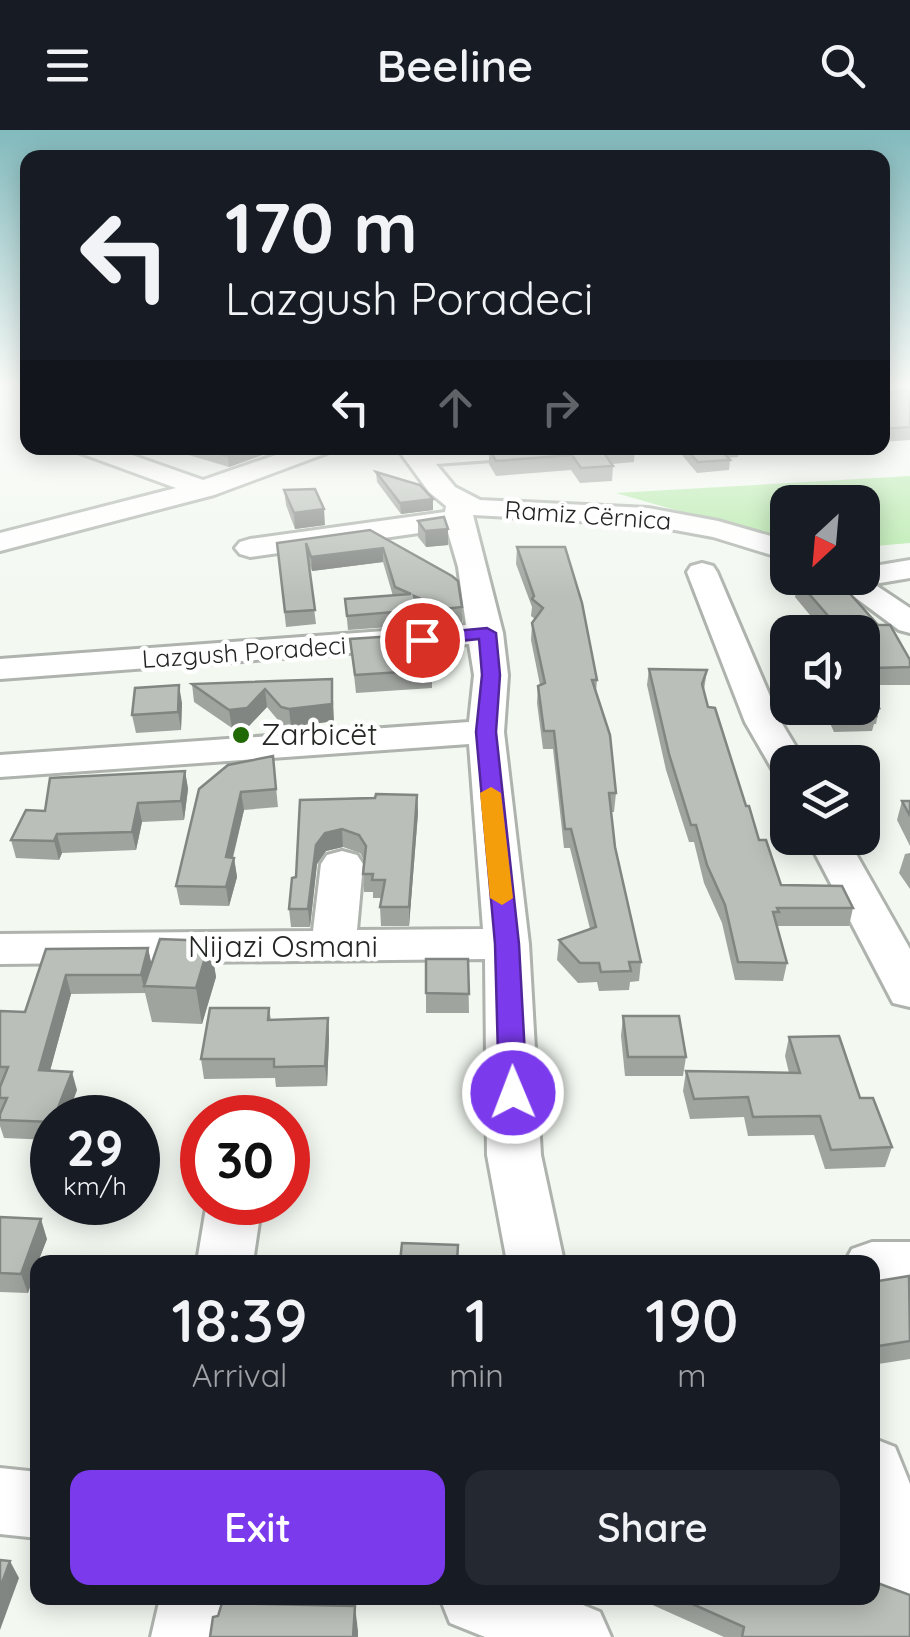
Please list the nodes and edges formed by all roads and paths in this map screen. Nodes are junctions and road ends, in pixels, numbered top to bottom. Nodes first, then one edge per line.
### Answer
1 (109, 455) edge
2 (286, 455) edge
3 (416, 455) edge
4 (204, 489) junction
5 (459, 511) junction
6 (0, 542) edge
7 (770, 546) edge
8 (250, 548) dead end
9 (910, 569) edge
10 (702, 572) dead end
11 (880, 574) edge
12 (875, 595) edge
13 (910, 623) edge
14 (487, 633) junction
15 (0, 669) edge
16 (486, 732) junction
17 (776, 745) edge
18 (0, 766) edge
19 (836, 855) edge
20 (342, 864) dead end
21 (507, 944) junction
22 (337, 946) junction
23 (0, 949) edge
24 (910, 991) edge
25 (231, 1225) edge
26 (225, 1255) edge
27 (535, 1255) edge
28 (880, 1267) edge
29 (910, 1267) edge
30 (880, 1491) edge
31 (0, 1500) edge
32 (30, 1504) edge
33 (910, 1572) edge
34 (194, 1605) edge
35 (502, 1605) edge
36 (560, 1620) edge
37 (187, 1637) edge

1 - 4 street
2 - 4 street
3 - 5 street, Ramiz Cërnica
4 - 6 street
5 - 7 street, Ramiz Cërnica
5 - 8 street
5 - 14 street
9 - 11 street
10 - 17 street
12 - 13 street
14 - 15 street, Lazgush Poradeci
14 - 16 street
16 - 18 street
16 - 21 street
19 - 24 street
20 - 22 street
21 - 22 street, Nijazi Osmani
21 - 27 street
22 - 23 street, Nijazi Osmani
25 - 26 street
28 - 29 street
30 - 33 street
31 - 32 street
34 - 37 street
35 - 36 street

